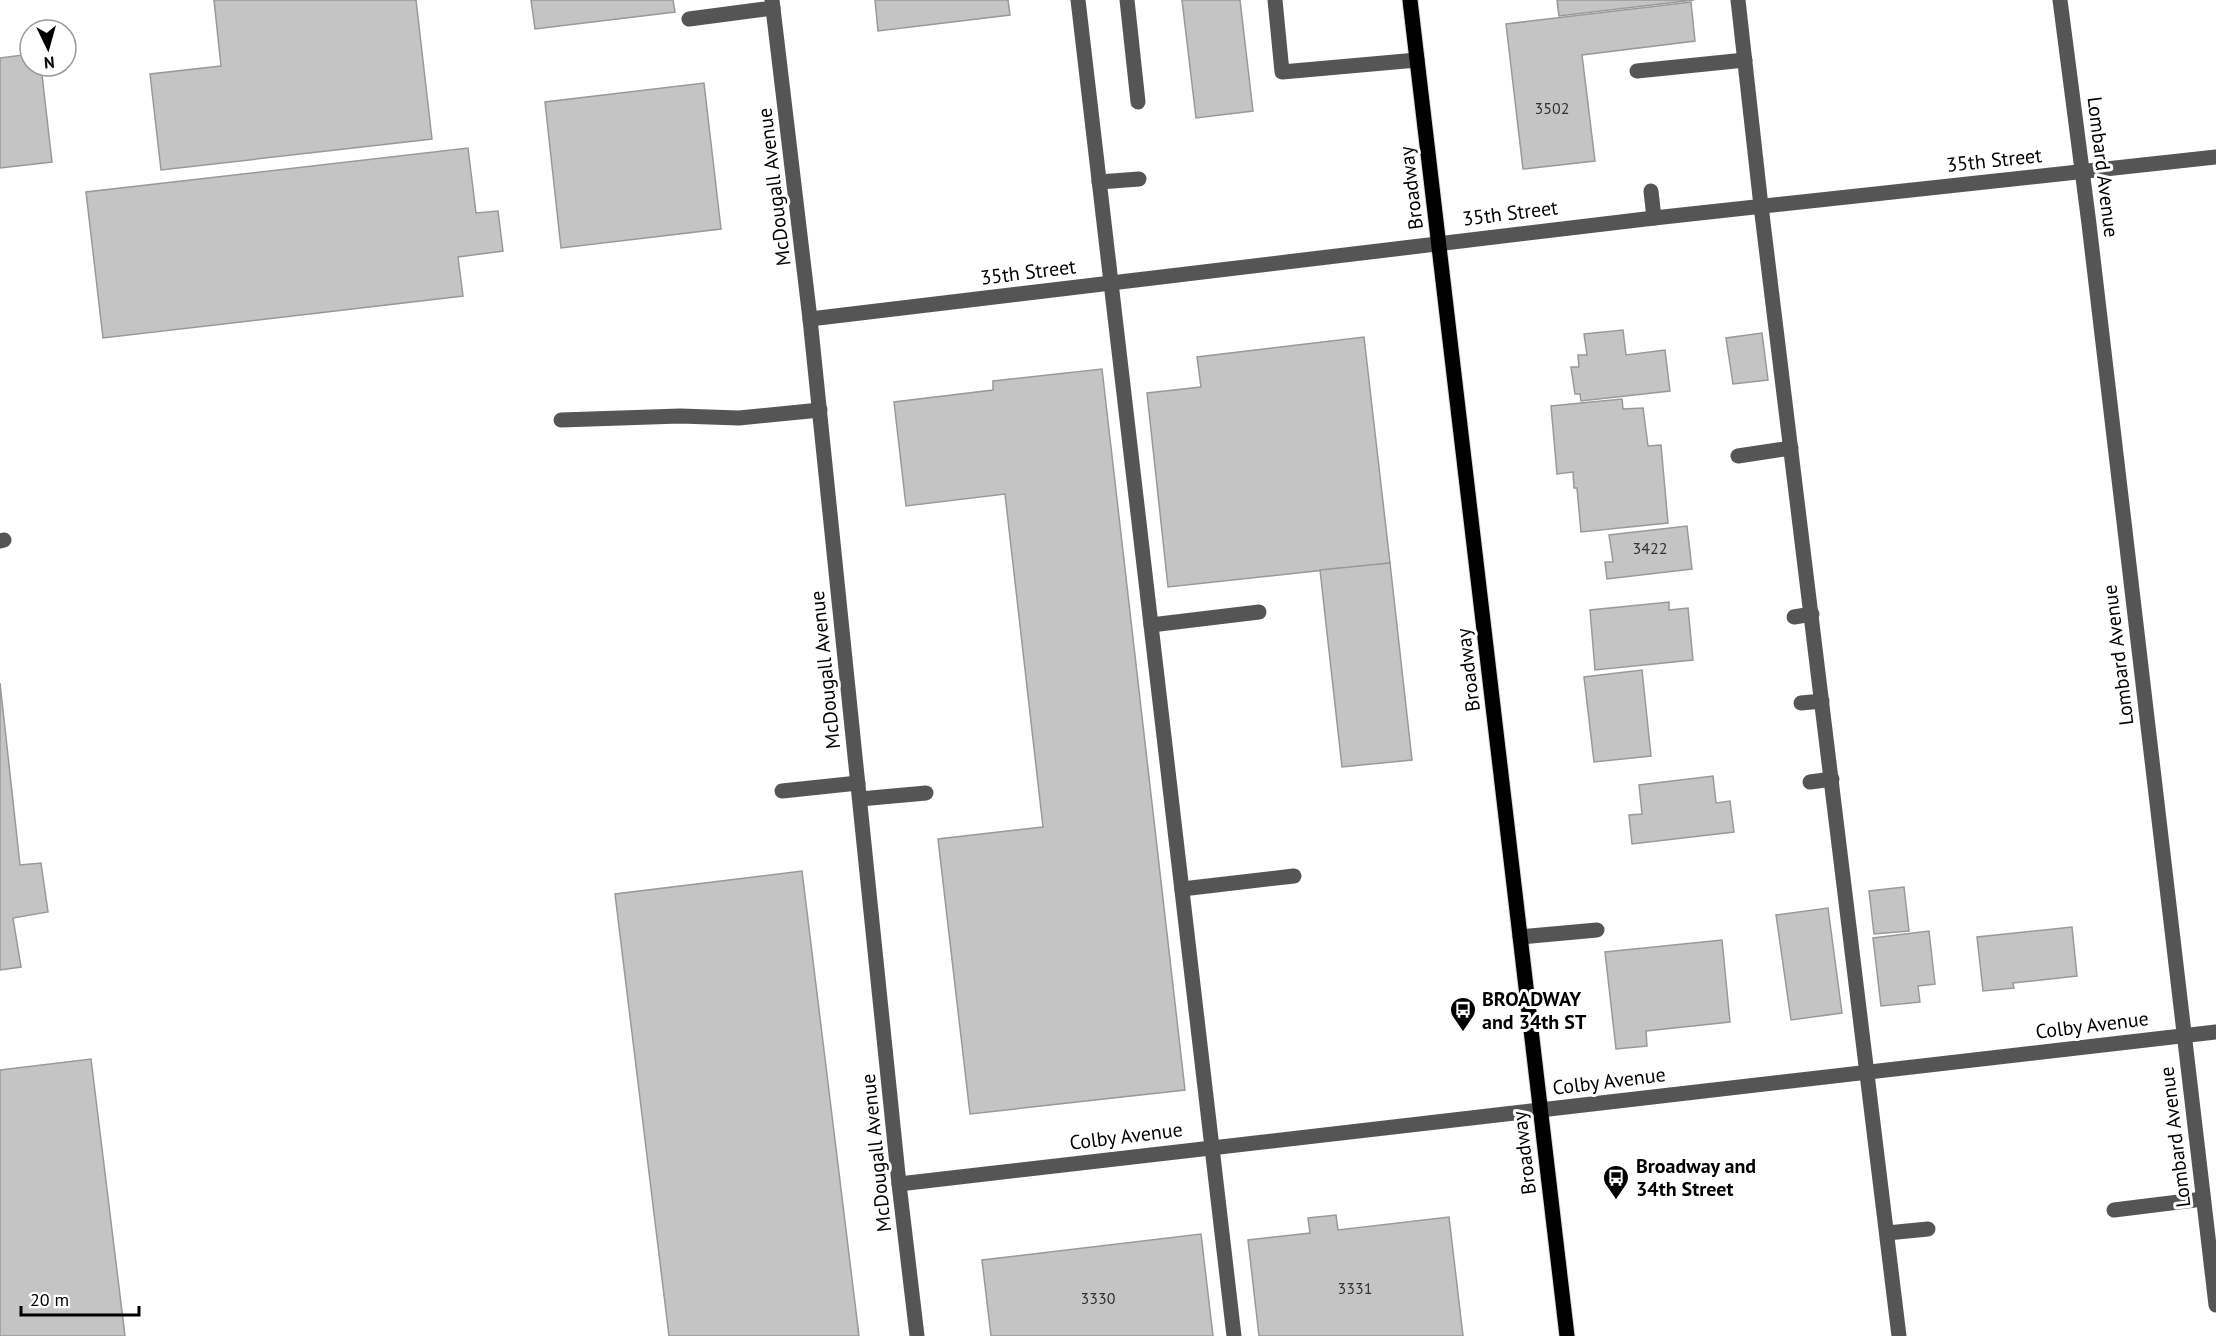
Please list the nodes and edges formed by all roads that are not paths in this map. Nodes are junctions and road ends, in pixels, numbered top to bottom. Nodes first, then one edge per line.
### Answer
1 (1078, 0) edge
2 (1127, 0) edge
3 (1275, 0) edge
4 (1410, 0) edge
5 (1738, 0) edge
6 (2060, 0) edge
7 (773, 4) edge
8 (688, 19) dead end
9 (1417, 60) junction
10 (1745, 60) junction
11 (1636, 70) dead end
12 (1138, 102) dead end
13 (2216, 157) edge
14 (2083, 171) junction
15 (1138, 178) dead end
16 (1099, 182) junction
17 (1651, 191) dead end
18 (1761, 206) junction
19 (1654, 218) junction
20 (1439, 243) junction
21 (1110, 283) junction
22 (810, 319) junction
23 (820, 410) junction
24 (561, 420) dead end
25 (1791, 448) junction
26 (1738, 456) dead end
27 (1260, 612) dead end
28 (1812, 614) junction
29 (1794, 617) dead end
30 (1151, 625) junction
31 (1822, 701) junction
32 (1801, 703) dead end
33 (1832, 779) junction
34 (1810, 782) dead end
35 (858, 783) junction
36 (782, 791) dead end
37 (926, 793) dead end
38 (860, 799) junction
39 (1294, 876) dead end
40 (1182, 889) junction
41 (1597, 930) dead end
42 (1520, 937) junction
43 (2216, 1032) edge
44 (2184, 1035) junction
45 (1868, 1072) junction
46 (1540, 1110) junction
47 (1212, 1148) junction
48 (899, 1184) junction
49 (2203, 1199) junction
50 (2114, 1210) dead end
51 (1928, 1229) dead end
52 (1887, 1233) junction
53 (2212, 1244) edge
54 (2216, 1305) edge
55 (917, 1336) edge
56 (1234, 1336) edge
57 (1567, 1336) edge
58 (1899, 1336) edge

1 - 16 street
2 - 12 street
3 - 9 street
4 - 9 main road, Broadway
5 - 10 street
6 - 14 street, Lombard Avenue
7 - 8 street
7 - 22 street, McDougall Avenue
9 - 20 main road, Broadway
10 - 11 street
10 - 18 street
13 - 14 street, 35th Street
14 - 18 street, 35th Street
14 - 44 street, Lombard Avenue
15 - 16 street
16 - 21 street
17 - 19 street
18 - 19 street, 35th Street
18 - 25 street
19 - 20 street, 35th Street
20 - 21 street, 35th Street
20 - 42 main road, Broadway
21 - 22 street, 35th Street
21 - 30 street
22 - 23 street, McDougall Avenue
23 - 24 street
23 - 35 street, McDougall Avenue
25 - 26 street
25 - 28 street
27 - 30 street
28 - 29 street
28 - 31 street
30 - 40 street
31 - 32 street
31 - 33 street
33 - 34 street
33 - 45 street
35 - 36 street
35 - 38 street, McDougall Avenue
37 - 38 street
38 - 48 street, McDougall Avenue
39 - 40 street
40 - 47 street
41 - 42 street
42 - 46 main road, Broadway
43 - 44 street, Colby Avenue
44 - 45 street, Colby Avenue
44 - 49 street, Lombard Avenue
45 - 46 street, Colby Avenue
45 - 52 street
46 - 47 street, Colby Avenue
46 - 57 main road, Broadway
47 - 48 street, Colby Avenue
47 - 56 street
48 - 55 street, McDougall Avenue
49 - 50 street
49 - 53 street, Lombard Avenue
51 - 52 street
52 - 58 street
53 - 54 street, Lombard Avenue

